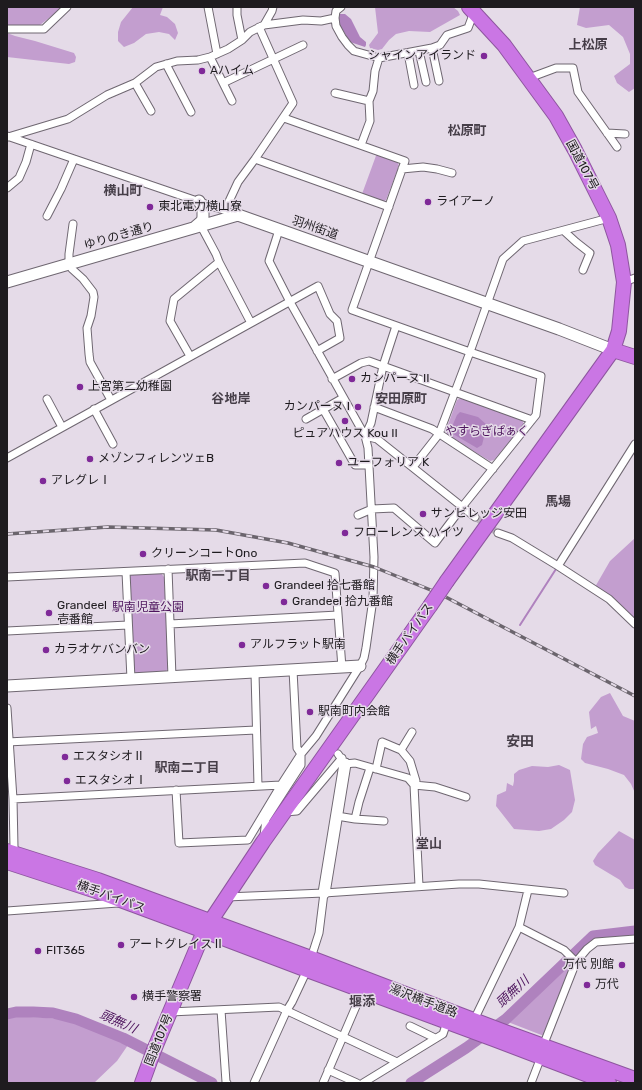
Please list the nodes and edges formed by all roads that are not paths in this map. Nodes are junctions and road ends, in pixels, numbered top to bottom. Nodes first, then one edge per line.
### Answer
1 (67, 7) edge
2 (208, 7) edge
3 (237, 7) edge
4 (272, 7) edge
5 (472, 10) edge
6 (337, 11) edge
7 (262, 26) junction
8 (7, 28) edge
9 (242, 40) junction
10 (303, 45) dead end
11 (432, 48) junction
12 (419, 51) junction
13 (408, 53) junction
14 (213, 56) junction
15 (379, 58) junction
16 (273, 59) junction
17 (166, 64) junction
18 (529, 78) junction
19 (439, 81) dead end
20 (135, 82) junction
21 (426, 82) dead end
22 (223, 83) junction
23 (414, 85) dead end
24 (335, 93) dead end
25 (232, 101) dead end
26 (369, 101) junction
27 (151, 111) dead end
28 (191, 112) dead end
29 (284, 118) junction
30 (607, 133) junction
31 (625, 134) dead end
32 (8, 136) edge
33 (31, 144) junction
34 (361, 145) junction
35 (617, 147) dead end
36 (74, 159) junction
37 (255, 159) junction
38 (402, 169) junction
39 (452, 173) dead end
40 (7, 188) edge
41 (199, 201) junction
42 (389, 207) junction
43 (225, 210) junction
44 (238, 215) junction
45 (47, 216) dead end
46 (609, 218) junction
47 (74, 224) dead end
48 (198, 227) junction
49 (279, 230) junction
50 (564, 231) junction
51 (370, 261) junction
52 (219, 262) junction
53 (69, 264) junction
54 (583, 270) dead end
55 (630, 280) edge
56 (7, 282) edge
57 (290, 302) junction
58 (487, 303) junction
59 (251, 323) junction
60 (396, 326) junction
61 (613, 350) junction
62 (317, 351) junction
63 (470, 352) junction
64 (190, 356) junction
65 (635, 357) edge
66 (383, 366) junction
67 (332, 379) junction
68 (455, 392) junction
69 (343, 398) junction
70 (47, 399) dead end
71 (111, 400) junction
72 (374, 407) junction
73 (94, 409) junction
74 (323, 409) junction
75 (306, 419) dead end
76 (532, 420) junction
77 (62, 427) junction
78 (439, 434) junction
79 (365, 436) junction
80 (113, 444) dead end
81 (635, 444) edge
82 (7, 458) edge
83 (369, 465) junction
84 (413, 467) junction
85 (493, 469) junction
86 (462, 507) junction
87 (372, 509) junction
88 (358, 515) dead end
89 (475, 517) tunnel mouth
90 (498, 533) tunnel mouth
91 (558, 566) junction
92 (168, 569) junction
93 (126, 572) junction
94 (7, 577) edge
95 (338, 615) junction
96 (170, 624) junction
97 (635, 624) edge
98 (128, 625) junction
99 (7, 631) edge
100 (360, 666) junction
101 (342, 668) junction
102 (293, 670) junction
103 (255, 673) junction
104 (172, 677) junction
105 (132, 679) junction
106 (7, 686) edge
107 (7, 708) edge
108 (256, 730) junction
109 (412, 732) dead end
110 (8, 742) edge
111 (401, 750) junction
112 (301, 754) junction
113 (342, 759) junction
114 (373, 768) junction
115 (281, 785) junction
116 (414, 785) junction
117 (258, 786) junction
118 (176, 790) junction
119 (466, 797) dead end
120 (13, 799) junction
121 (285, 812) junction
122 (337, 816) junction
123 (355, 819) junction
124 (384, 821) dead end
125 (264, 842) junction
126 (9, 855) edge
127 (419, 886) junction
128 (528, 890) junction
129 (324, 893) junction
130 (564, 893) dead end
131 (226, 897) junction
132 (125, 902) junction
133 (7, 911) edge
134 (208, 926) junction
135 (519, 927) junction
136 (635, 939) edge
137 (574, 961) junction
138 (309, 964) junction
139 (363, 990) junction
140 (222, 1010) junction
141 (287, 1010) junction
142 (170, 1012) junction
143 (447, 1022) junction
144 (477, 1025) junction
145 (410, 1026) dead end
146 (343, 1037) junction
147 (435, 1038) junction
148 (542, 1051) junction
149 (397, 1062) junction
150 (328, 1070) junction
151 (635, 1079) edge
152 (255, 1081) edge
153 (142, 1083) edge
154 (227, 1083) edge
155 (264, 1083) edge
156 (322, 1083) edge
157 (357, 1083) edge
158 (363, 1083) edge
159 (531, 1083) edge
160 (608, 1083) edge

1 - 8 street
2 - 14 street
3 - 9 street
4 - 7 street
5 - 11 street
5 - 18 highway, 国道107号
6 - 7 street
6 - 15 street
7 - 9 street
7 - 16 street
9 - 14 street
10 - 16 street
11 - 12 street
11 - 19 street
12 - 13 street
12 - 21 street
13 - 15 street
13 - 23 street
14 - 17 street
14 - 22 street
15 - 26 street
16 - 22 street
16 - 29 street
17 - 20 street
17 - 28 street
18 - 30 street
18 - 46 highway, 国道107号
20 - 27 street
20 - 32 street
22 - 25 street
24 - 26 street
26 - 34 street
29 - 34 street
29 - 37 street
30 - 31 street
30 - 35 street
32 - 33 street, 羽州街道
33 - 36 street, 羽州街道
33 - 40 street
34 - 38 street
36 - 41 street, 羽州街道
36 - 45 street
37 - 42 street
37 - 43 street
38 - 39 street
38 - 42 street
41 - 43 street, 羽州街道
41 - 48 street
42 - 51 street
43 - 44 street, 羽州街道
44 - 48 street, ゆりのき通り
44 - 49 street, 羽州街道
46 - 50 street
46 - 55 highway, 国道107号
47 - 53 street
48 - 52 street
48 - 53 street, ゆりのき通り
49 - 51 street, 羽州街道
49 - 57 street
50 - 54 street
50 - 58 street
51 - 58 street, 羽州街道
51 - 60 street
52 - 59 street
52 - 64 street
53 - 56 street, ゆりのき通り
53 - 71 street
55 - 61 highway, 国道107号
57 - 59 street
57 - 62 street
57 - 62 street
58 - 61 street, 羽州街道
58 - 63 street
59 - 64 street
60 - 63 street
60 - 66 street
61 - 65 highway
61 - 121 highway, 横手バイパス, bridge
62 - 67 street
63 - 68 street
63 - 76 street
64 - 71 street
66 - 67 street
66 - 68 street
66 - 72 street
67 - 69 street
68 - 76 street
68 - 78 street
69 - 74 street
69 - 79 street
70 - 77 street
71 - 73 street
72 - 78 street
72 - 79 street
73 - 77 street
73 - 80 street
74 - 75 street
74 - 83 street
76 - 85 street
77 - 82 street
78 - 84 street
78 - 85 street
79 - 83 street
79 - 84 street
81 - 91 street
83 - 87 street
84 - 86 street
85 - 86 street
86 - 87 street
86 - 89 street
87 - 88 street
87 - 100 street
90 - 91 street
91 - 97 street
92 - 93 street
92 - 95 street
92 - 96 street
93 - 94 street
93 - 98 street
95 - 96 street
95 - 101 street
96 - 104 street
98 - 99 street
98 - 105 street
100 - 101 street
100 - 112 street
101 - 102 street
102 - 103 street
102 - 112 street
103 - 104 street
103 - 108 street
104 - 105 street
105 - 106 street
107 - 110 street
108 - 110 street
108 - 117 street
109 - 111 street
110 - 120 street
111 - 114 street
111 - 116 street
112 - 115 street
112 - 125 street
113 - 114 street
113 - 121 street
113 - 122 street
114 - 116 street
114 - 123 street
115 - 117 street
115 - 118 street
116 - 119 street
116 - 127 street
117 - 118 street
118 - 120 street
120 - 126 street
121 - 125 highway, 横手バイパス
122 - 123 street
122 - 129 street
123 - 124 street
125 - 131 highway, 横手バイパス
126 - 132 highway, 横手バイパス
126 - 134 highway, 横手バイパス
127 - 128 street
127 - 129 street
128 - 130 street
128 - 135 street
129 - 131 street
129 - 138 street
131 - 134 highway, 横手バイパス
132 - 133 street
132 - 134 highway, 横手バイパス
134 - 138 highway, 湯沢横手道路
134 - 142 highway, 国道107号
135 - 137 street
135 - 144 street
136 - 137 street
137 - 148 street
138 - 139 highway, 湯沢横手道路
138 - 141 street
138 - 144 highway, 湯沢横手道路
139 - 143 highway, 湯沢横手道路
139 - 146 street
140 - 141 street
140 - 142 street
140 - 154 street
141 - 146 street
141 - 152 street
142 - 153 highway, 国道107号
143 - 144 highway, 湯沢横手道路
143 - 147 street
144 - 148 highway, 湯沢横手道路
145 - 147 street
146 - 149 street
146 - 150 street
147 - 149 street
148 - 151 highway, 湯沢横手道路
148 - 159 street
148 - 160 highway, 湯沢横手道路
149 - 158 street
150 - 156 street
150 - 157 street
152 - 155 street

